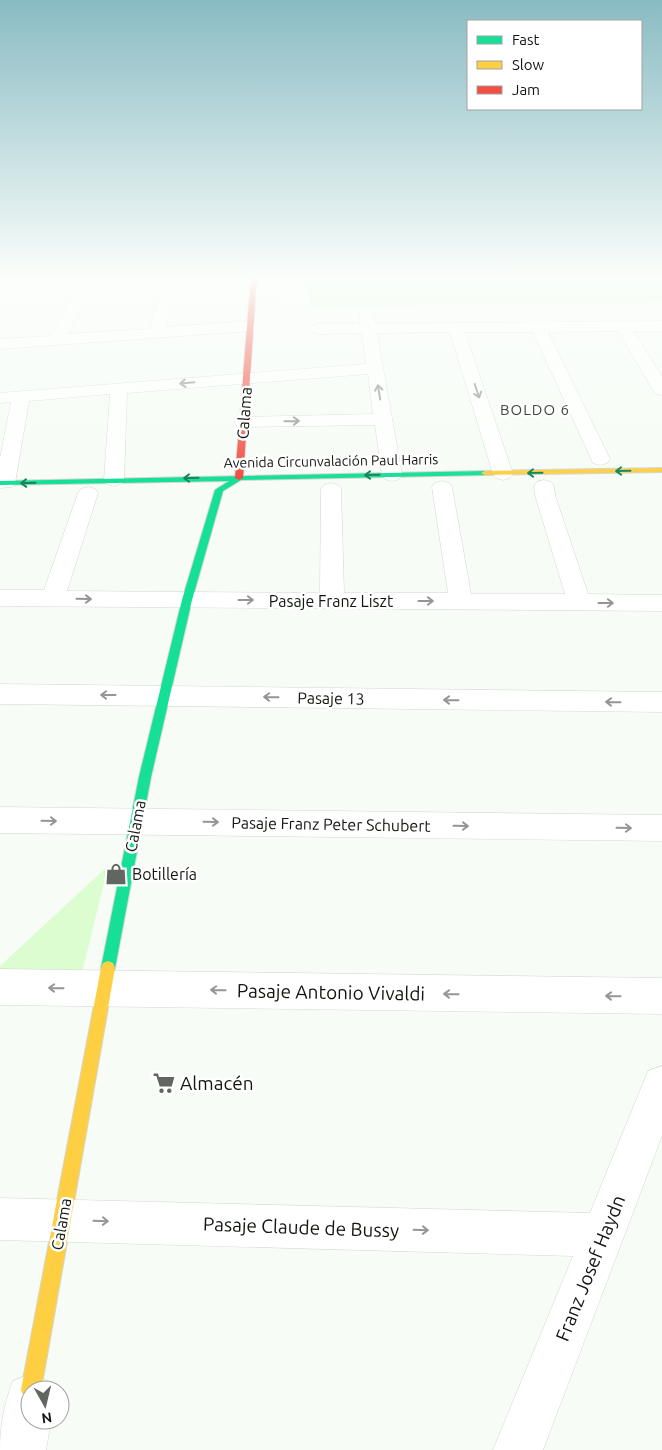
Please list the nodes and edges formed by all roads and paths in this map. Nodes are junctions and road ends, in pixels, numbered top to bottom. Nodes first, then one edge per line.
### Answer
1 (249, 344) edge
2 (371, 344) edge
3 (461, 344) edge
4 (545, 344) edge
5 (633, 344) edge
6 (375, 368) junction
7 (246, 378) junction
8 (119, 389) junction
9 (662, 390) edge
10 (21, 396) junction
11 (0, 398) edge
12 (383, 419) junction
13 (243, 422) junction
14 (600, 459) dead end
15 (662, 470) edge
16 (503, 474) junction
17 (392, 475) junction
18 (239, 478) junction
19 (114, 480) junction
20 (3, 483) edge
21 (543, 486) dead end
22 (442, 487) dead end
23 (331, 489) dead end
24 (215, 490) junction
25 (238, 490) dead end
26 (88, 493) dead end
27 (0, 598) edge
28 (54, 598) junction
29 (187, 600) junction
30 (332, 601) junction
31 (461, 602) junction
32 (580, 603) junction
33 (662, 603) edge
34 (0, 694) edge
35 (163, 696) junction
36 (662, 702) edge
37 (0, 820) edge
38 (136, 821) junction
39 (662, 828) edge
40 (0, 987) edge
41 (104, 989) junction
42 (662, 996) edge
43 (662, 1085) edge
44 (0, 1219) edge
45 (62, 1220) junction
46 (603, 1235) junction
47 (33, 1380) edge
48 (24, 1430) edge
49 (21, 1450) edge
50 (518, 1450) edge

1 - 7 street, Calama
2 - 6 street
3 -> 16 street
4 - 14 street
5 - 9 street
6 - 7 street
12 -> 6 street
7 -> 8 street
7 - 13 street, Calama
8 - 10 street
8 - 19 street
10 - 11 street
10 - 20 street
13 -> 12 street
12 - 17 street
13 - 18 street, Calama
15 -> 16 street, Avenida Circunvalación Paul Harris
16 - 17 street, Avenida Circunvalación Paul Harris
17 -> 18 street, Avenida Circunvalación Paul Harris
18 -> 19 street, Avenida Circunvalación Paul Harris
18 - 24 street
19 -> 20 street, Avenida Circunvalación Paul Harris
21 - 32 street
22 - 31 street
23 - 30 street
24 - 25 street, Avenida Circunvalación Paul Harris
24 - 29 street, Calama
26 - 28 street
27 - 28 street, Pasaje Franz Liszt
28 -> 29 street, Pasaje Franz Liszt
29 -> 30 street, Pasaje Franz Liszt
29 - 35 street, Calama
30 -> 31 street, Pasaje Franz Liszt
31 - 32 street, Pasaje Franz Liszt
32 -> 33 street, Pasaje Franz Liszt
35 -> 34 street, Pasaje 13
36 -> 35 street, Pasaje 13
35 - 38 street, Calama
37 -> 38 street, Pasaje Franz Peter Schubert
38 -> 39 street, Pasaje Franz Peter Schubert
38 - 41 street, Calama
41 -> 40 street, Pasaje Antonio Vivaldi
42 -> 41 street, Pasaje Antonio Vivaldi
41 - 45 street, Calama
43 - 46 street, Franz Josef Haydn
44 - 45 street, Pasaje Claude de Bussy
45 -> 46 street, Pasaje Claude de Bussy
45 - 47 street, Calama
46 - 50 street, Franz Josef Haydn
48 - 49 street

